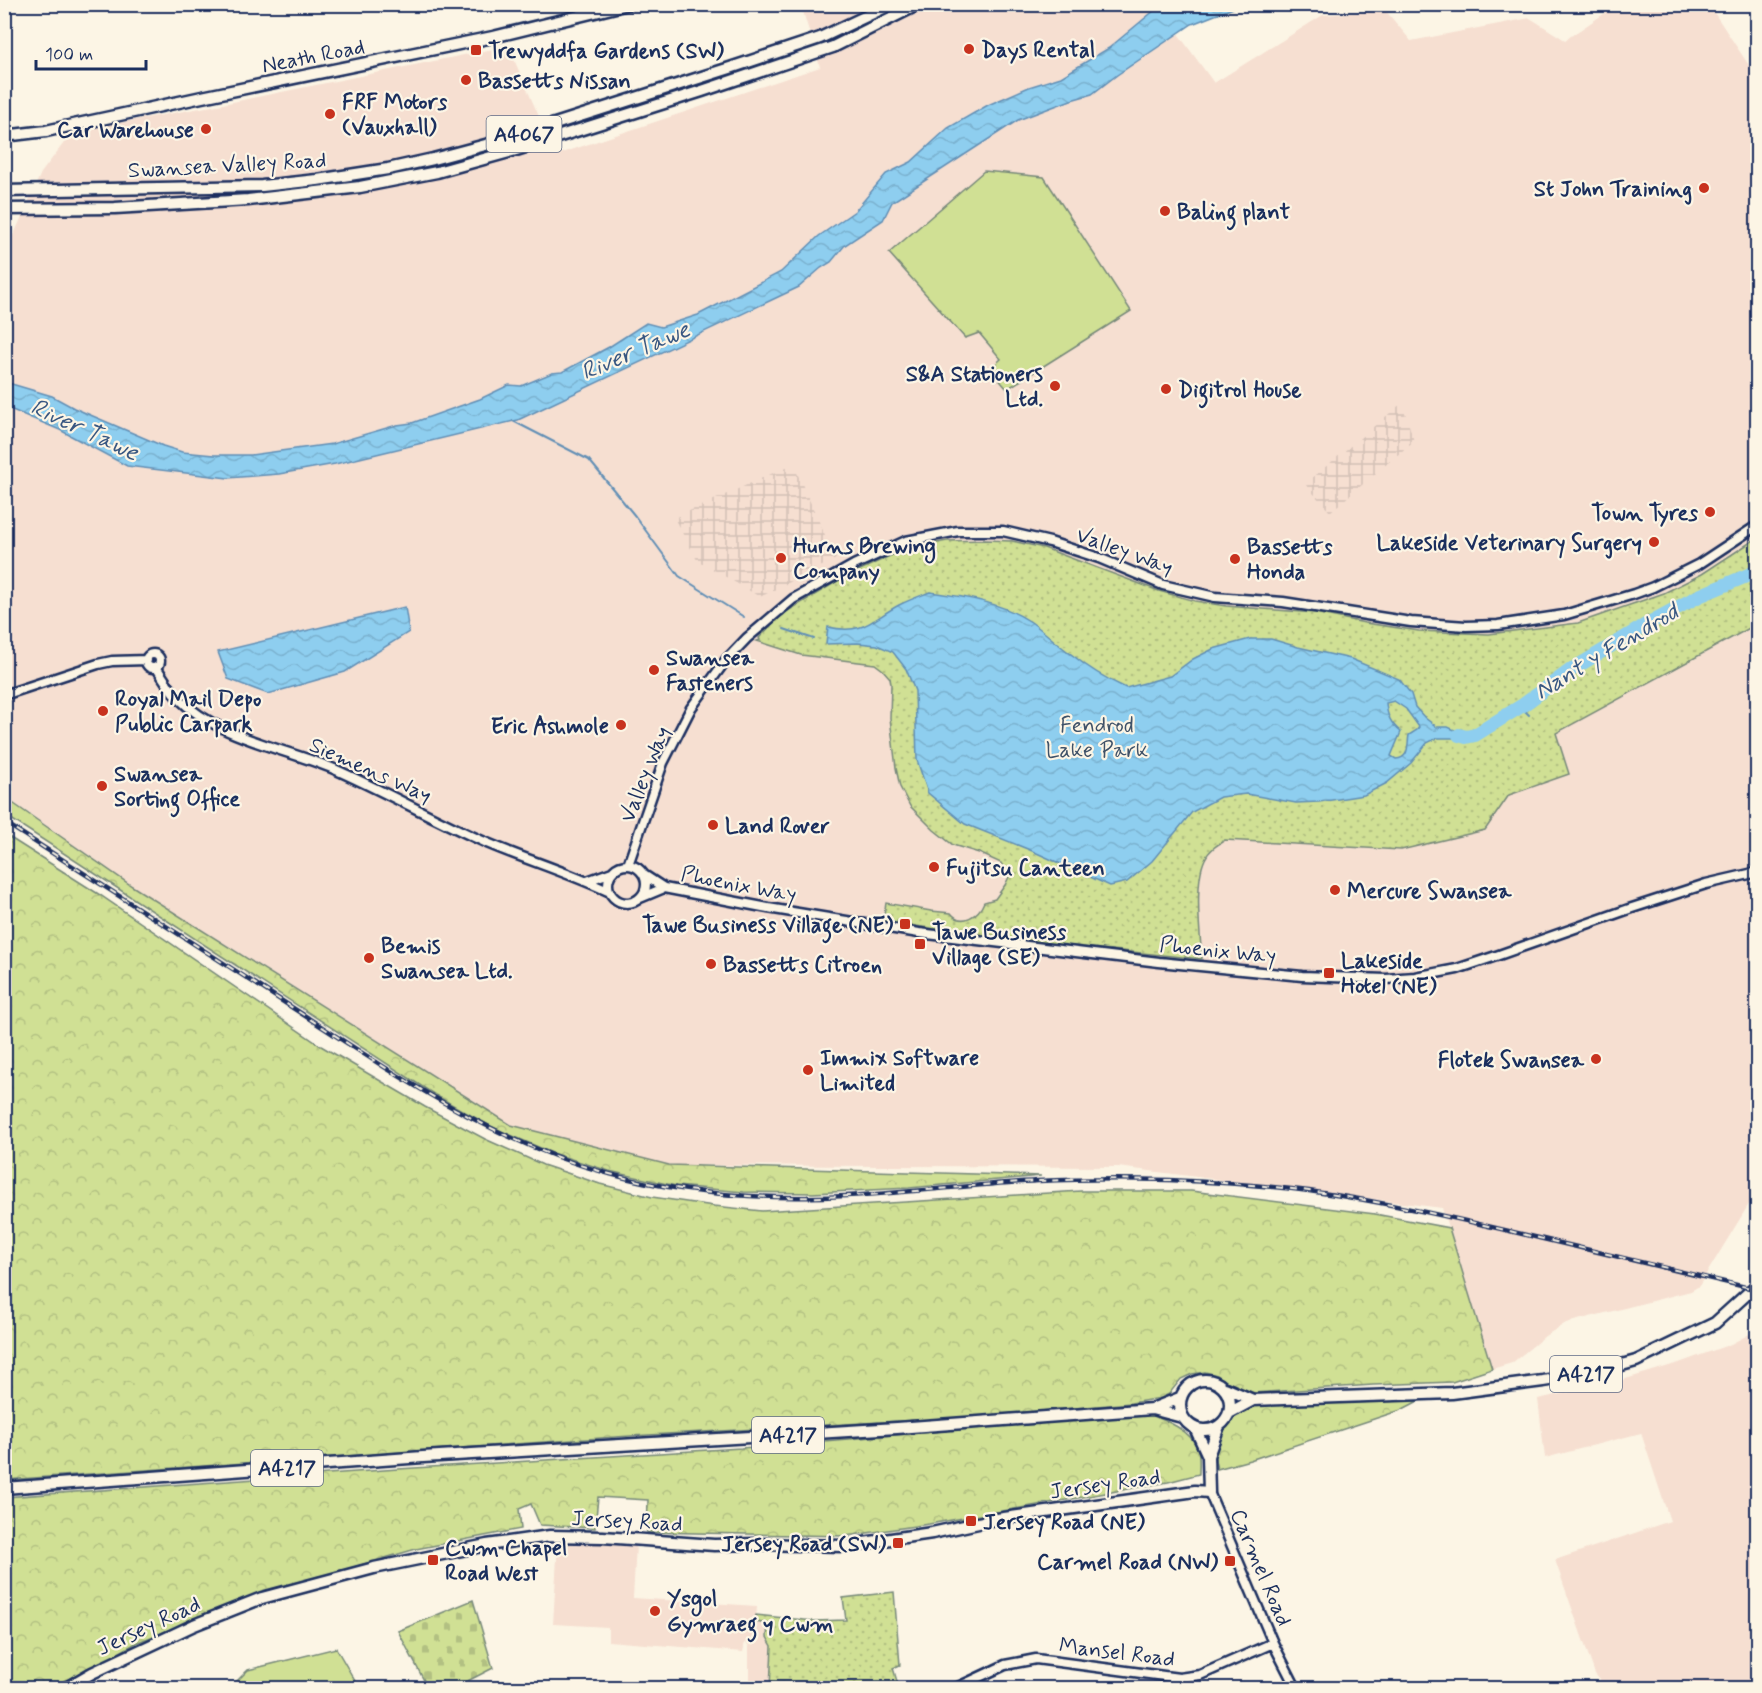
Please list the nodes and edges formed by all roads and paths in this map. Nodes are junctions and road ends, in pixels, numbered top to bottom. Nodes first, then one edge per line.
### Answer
1 (628, 4) edge
2 (892, 4) edge
3 (920, 4) edge
4 (4, 136) edge
5 (4, 191) edge
6 (4, 209) edge
7 (1758, 525) edge
8 (4, 695) edge
9 (628, 866) junction
10 (612, 872) junction
11 (1758, 872) edge
12 (644, 876) junction
13 (587, 881) junction
14 (664, 888) junction
15 (610, 892) junction
16 (639, 899) junction
17 (1758, 1284) edge
18 (1225, 1388) junction
19 (1180, 1398) junction
20 (1253, 1400) junction
21 (1152, 1408) junction
22 (1229, 1413) junction
23 (1182, 1417) junction
24 (1219, 1426) junction
25 (1195, 1428) junction
26 (1208, 1456) junction
27 (4, 1488) edge
28 (1209, 1492) junction
29 (1273, 1643) junction
30 (66, 1689) edge
31 (956, 1689) edge
32 (1296, 1689) edge

1 - 4 main road, Neath Road
2 - 5 main road, Swansea Valley Road / A4067
3 - 6 main road, Swansea Valley Road / A4067
7 - 9 street, Valley Way
8 - 13 street, Siemens Way
9 - 10 street
9 - 12 street
10 - 13 street
10 - 15 street
11 - 14 street, Phoenix Way
12 - 14 street, Phoenix Way
12 - 16 street
13 - 15 street, Siemens Way
14 - 16 street, Phoenix Way
15 - 16 street
17 - 20 main road, A4217
18 - 19 main road
18 - 20 main road, A4217
18 - 22 main road
19 - 21 main road, A4217
19 - 23 main road
20 - 22 main road, A4217
21 - 23 main road, A4217
21 - 27 main road, A4217
22 - 24 main road
23 - 25 main road
24 - 25 main road
24 - 26 main road, Carmel Road
25 - 26 main road, Carmel Road
26 - 28 main road, Carmel Road
28 - 29 street, Carmel Road
28 - 30 main road, Jersey Road
29 - 31 street, Mansel Road
29 - 32 street, Carmel Road

